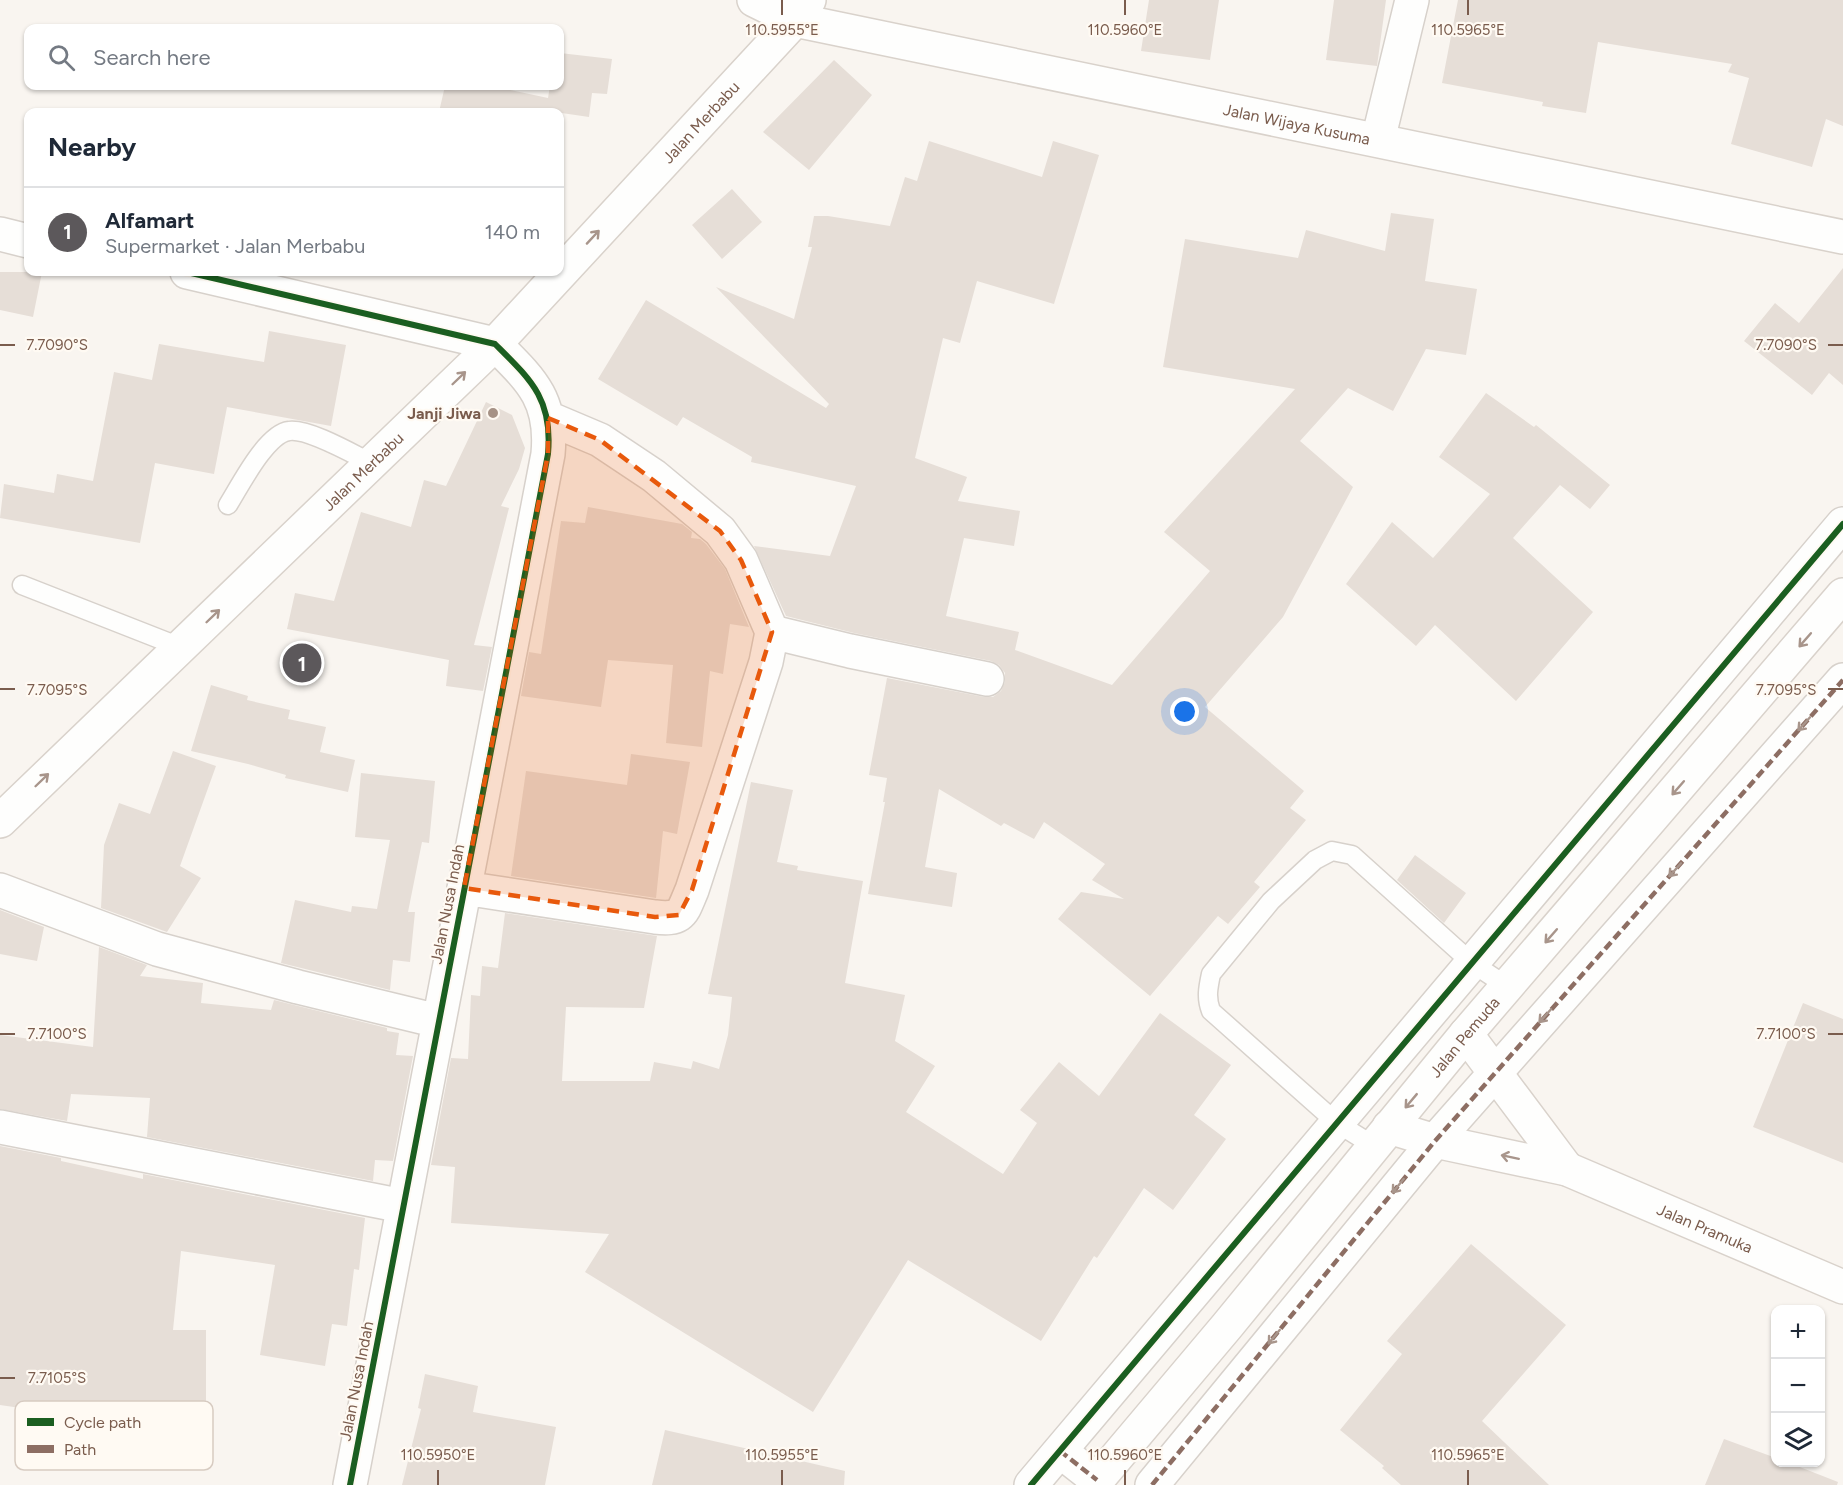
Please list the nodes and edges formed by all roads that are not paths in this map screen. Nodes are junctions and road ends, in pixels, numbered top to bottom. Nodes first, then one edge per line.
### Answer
1 (754, 0) edge
2 (1412, 0) edge
3 (802, 10) edge
4 (1378, 140) junction
5 (0, 234) edge
6 (1843, 237) edge
7 (24, 240) edge
8 (564, 269) edge
9 (204, 276) edge
10 (558, 276) edge
11 (495, 344) junction
12 (548, 418) junction
13 (371, 463) junction
14 (228, 505) dead end
15 (1843, 524) edge
16 (22, 585) dead end
17 (1843, 596) edge
18 (772, 632) junction
19 (180, 647) junction
20 (987, 679) dead end
21 (1843, 680) edge
22 (0, 821) edge
23 (464, 888) junction
24 (0, 891) edge
25 (1472, 963) junction
26 (1508, 987) junction
27 (438, 1021) junction
28 (1466, 1034) junction
29 (1494, 1073) junction
30 (1337, 1123) junction
31 (0, 1127) edge
32 (1381, 1137) junction
33 (1435, 1141) junction
34 (1567, 1169) junction
35 (403, 1206) junction
36 (1843, 1287) edge
37 (1060, 1451) junction
38 (1095, 1483) edge
39 (350, 1485) edge
40 (1031, 1485) edge
41 (1152, 1485) edge

1 - 3 street, Jalan Wijaya Kusuma
2 - 4 street
3 - 4 street, Jalan Wijaya Kusuma
8 -> 3 street, Jalan Merbabu
4 - 6 street, Jalan Wijaya Kusuma
5 - 7 street
9 - 11 street
11 -> 10 street, Jalan Merbabu
11 - 12 street, Jalan Nusa Indah
13 -> 11 street, Jalan Merbabu
12 - 18 street
12 - 23 street, Jalan Nusa Indah
13 - 14 lane
19 -> 13 street, Jalan Merbabu
15 - 25 street
16 - 19 lane
17 -> 26 street, Jalan Pemuda
18 - 20 street
18 - 23 street
22 -> 19 street, Jalan Merbabu
21 -> 29 street
23 - 27 street, Jalan Nusa Indah
24 - 27 street
25 - 26 lane
25 - 30 street
25 - 30 lane
26 - 28 street, Jalan Pemuda
27 - 35 street, Jalan Nusa Indah
28 - 29 street, Jalan Pramuka
28 -> 32 street, Jalan Pemuda
29 - 33 street
29 - 34 street, Jalan Pramuka
30 - 32 lane
30 - 37 street
31 - 35 street
32 - 33 street, Jalan Pramuka
32 - 38 street, Jalan Pemuda
34 -> 33 street, Jalan Pramuka
33 -> 41 street
34 - 36 street, Jalan Pramuka
35 - 39 street, Jalan Nusa Indah
37 - 38 street
37 - 40 street

